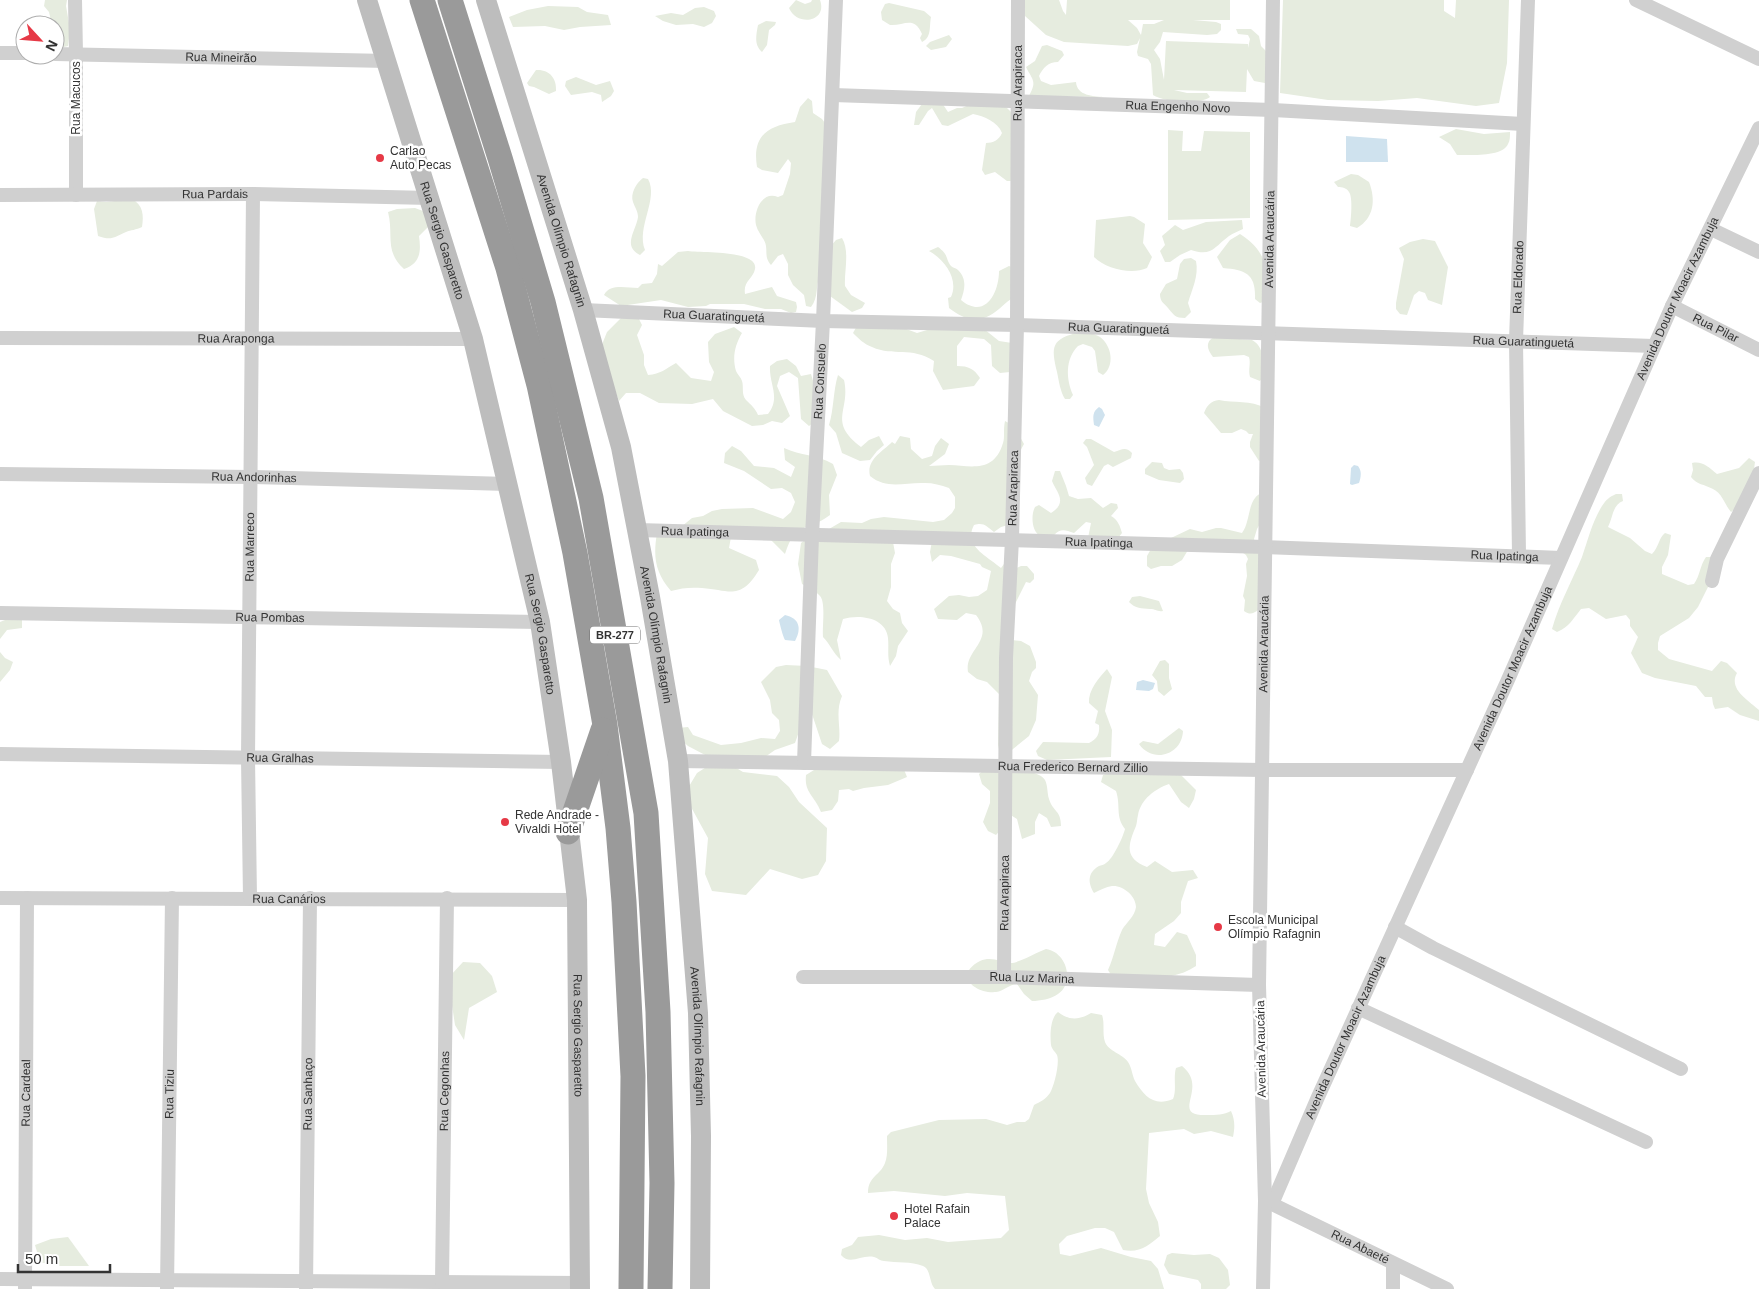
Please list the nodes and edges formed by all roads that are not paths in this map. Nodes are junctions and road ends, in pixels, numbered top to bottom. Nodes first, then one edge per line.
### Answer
1 (75, 0) edge
2 (367, 0) edge
3 (422, 0) edge
4 (450, 0) edge
5 (486, 0) edge
6 (836, 0) edge
7 (1018, 0) edge
8 (1273, 0) edge
9 (1528, 0) edge
10 (1636, 0) edge
11 (0, 53) edge
12 (15, 53) edge
13 (65, 54) edge
14 (76, 54) junction
15 (1759, 59) edge
16 (388, 61) junction
17 (833, 95) junction
18 (1017, 101) junction
19 (1273, 110) junction
20 (1522, 124) junction
21 (1759, 128) edge
22 (1753, 153) edge
23 (253, 194) junction
24 (0, 195) edge
25 (76, 195) junction
26 (430, 198) junction
27 (1710, 229) junction
28 (1759, 252) edge
29 (1672, 306) junction
30 (584, 310) junction
31 (823, 321) junction
32 (1017, 325) junction
33 (1269, 334) junction
34 (0, 338) edge
35 (251, 338) junction
36 (473, 339) junction
37 (1516, 341) junction
38 (1654, 346) junction
39 (1759, 350) edge
40 (1759, 472) edge
41 (0, 474) edge
42 (252, 477) junction
43 (508, 484) junction
44 (638, 530) junction
45 (812, 536) junction
46 (1012, 540) junction
47 (1266, 547) junction
48 (1520, 555) junction
49 (1561, 558) junction
50 (1712, 582) dead end
51 (0, 613) edge
52 (249, 616) junction
53 (540, 622) junction
54 (604, 725) junction
55 (0, 754) edge
56 (248, 758) junction
57 (678, 761) junction
58 (561, 762) junction
59 (804, 763) junction
60 (1006, 766) junction
61 (1263, 770) junction
62 (1467, 770) junction
63 (568, 832) junction
64 (0, 898) edge
65 (27, 898) junction
66 (172, 898) junction
67 (250, 898) junction
68 (310, 898) junction
69 (447, 898) junction
70 (577, 900) junction
71 (1395, 927) junction
72 (804, 977) dead end
73 (1004, 977) junction
74 (1259, 985) junction
75 (1358, 1008) junction
76 (1681, 1069) dead end
77 (1646, 1142) dead end
78 (1268, 1202) junction
79 (1393, 1264) junction
80 (0, 1279) edge
81 (442, 1282) junction
82 (25, 1284) edge
83 (167, 1285) edge
84 (306, 1285) edge
85 (580, 1286) edge
86 (631, 1289) edge
87 (660, 1289) edge
88 (700, 1289) edge
89 (1263, 1289) edge
90 (1393, 1289) edge
91 (1447, 1289) edge

1 - 14 street, Rua Macucos
2 - 16 street, Rua Sergio Gasparetto
3 - 54 highway, BR-277
4 - 87 highway, BR-277
5 - 30 street, Avenida Olímpio Rafagnin
6 - 17 street, Rua Consuelo
7 - 18 street, Rua Arapiraca
8 - 19 street, Avenida Araucária
9 - 20 street, Rua Eldorado
10 - 15 street
11 - 12 street
13 - 14 street, Rua Mineirão
14 - 16 street, Rua Mineirão
14 - 25 street, Rua Macucos
16 - 26 street, Rua Sergio Gasparetto
17 - 18 street, Rua Engenho Novo
17 - 31 street, Rua Consuelo
18 - 19 street, Rua Engenho Novo
18 - 32 street, Rua Arapiraca
19 - 20 street, Rua Engenho Novo
19 - 33 street, Avenida Araucária
20 - 37 street, Rua Eldorado
21 - 22 street, Avenida Doutor Moacir Azambuja
22 - 27 street, Avenida Doutor Moacir Azambuja
23 - 25 street, Rua Pardais
23 - 26 street, Rua Pardais
23 - 35 street, Rua Marreco
24 - 25 street, Rua Pardais
26 - 36 street, Rua Sergio Gasparetto
27 - 28 street
27 - 29 street, Avenida Doutor Moacir Azambuja
29 - 38 street, Avenida Doutor Moacir Azambuja
29 - 39 street, Rua Pilar
30 - 31 street, Rua Guaratinguetá
30 - 44 street, Avenida Olímpio Rafagnin
31 - 32 street, Rua Guaratinguetá
31 - 45 street, Rua Consuelo
32 - 33 street, Rua Guaratinguetá
32 - 46 street, Rua Arapiraca
33 - 37 street, Rua Guaratinguetá
33 - 47 street, Avenida Araucária
34 - 35 street, Rua Araponga
35 - 36 street, Rua Araponga
35 - 42 street, Rua Marreco
36 - 43 street, Rua Sergio Gasparetto
37 - 38 street, Rua Guaratinguetá
37 - 48 street, Rua Eldorado
38 - 49 street, Avenida Doutor Moacir Azambuja
40 - 50 street
41 - 42 street, Rua Andorinhas
42 - 43 street, Rua Andorinhas
42 - 52 street, Rua Marreco
43 - 53 street, Rua Sergio Gasparetto
44 - 45 street, Rua Ipatinga
44 - 57 street, Avenida Olímpio Rafagnin
45 - 46 street, Rua Ipatinga
45 - 59 street, Rua Consuelo
46 - 47 street, Rua Ipatinga
46 - 60 street, Rua Arapiraca
47 - 48 street, Rua Ipatinga
47 - 61 street, Avenida Araucária
48 - 49 street, Rua Ipatinga
49 - 62 street, Avenida Doutor Moacir Azambuja
51 - 52 street, Rua Pombas
52 - 53 street, Rua Pombas
52 - 56 street, Rua Marreco
53 - 58 street, Rua Sergio Gasparetto
54 - 63 highway
54 - 86 highway, BR-277
55 - 56 street, Rua Gralhas
56 - 58 street, Rua Gralhas
56 - 67 street, Rua Marreco
57 - 59 street, Rua Frederico Bernard Zillio
57 - 88 street, Avenida Olímpio Rafagnin
58 - 63 street, Rua Sergio Gasparetto
59 - 60 street, Rua Frederico Bernard Zillio
60 - 61 street, Rua Frederico Bernard Zillio
60 - 73 street, Rua Arapiraca
61 - 62 street, Rua Frederico Bernard Zillio
61 - 74 street, Avenida Araucária
62 - 71 street, Avenida Doutor Moacir Azambuja
63 - 70 street, Rua Sergio Gasparetto
64 - 65 street, Rua Canários
65 - 66 street, Rua Canários
65 - 82 street, Rua Cardeal
66 - 67 street, Rua Canários
66 - 83 street, Rua Tiziu
67 - 68 street, Rua Canários
68 - 69 street, Rua Canários
68 - 84 street, Rua Sanhaço
69 - 70 street, Rua Canários
69 - 81 street, Rua Cegonhas
70 - 85 street, Rua Sergio Gasparetto
71 - 75 street, Avenida Doutor Moacir Azambuja
71 - 76 street
72 - 73 street, Rua Luz Marina
73 - 74 street, Rua Luz Marina
74 - 78 street, Avenida Araucária
75 - 77 street
75 - 78 street, Avenida Doutor Moacir Azambuja
78 - 79 street, Rua Abaeté
78 - 89 street, Avenida Araucária
79 - 90 street
79 - 91 street, Rua Abaeté
80 - 82 street
81 - 84 street
81 - 85 street
82 - 83 street
83 - 84 street

